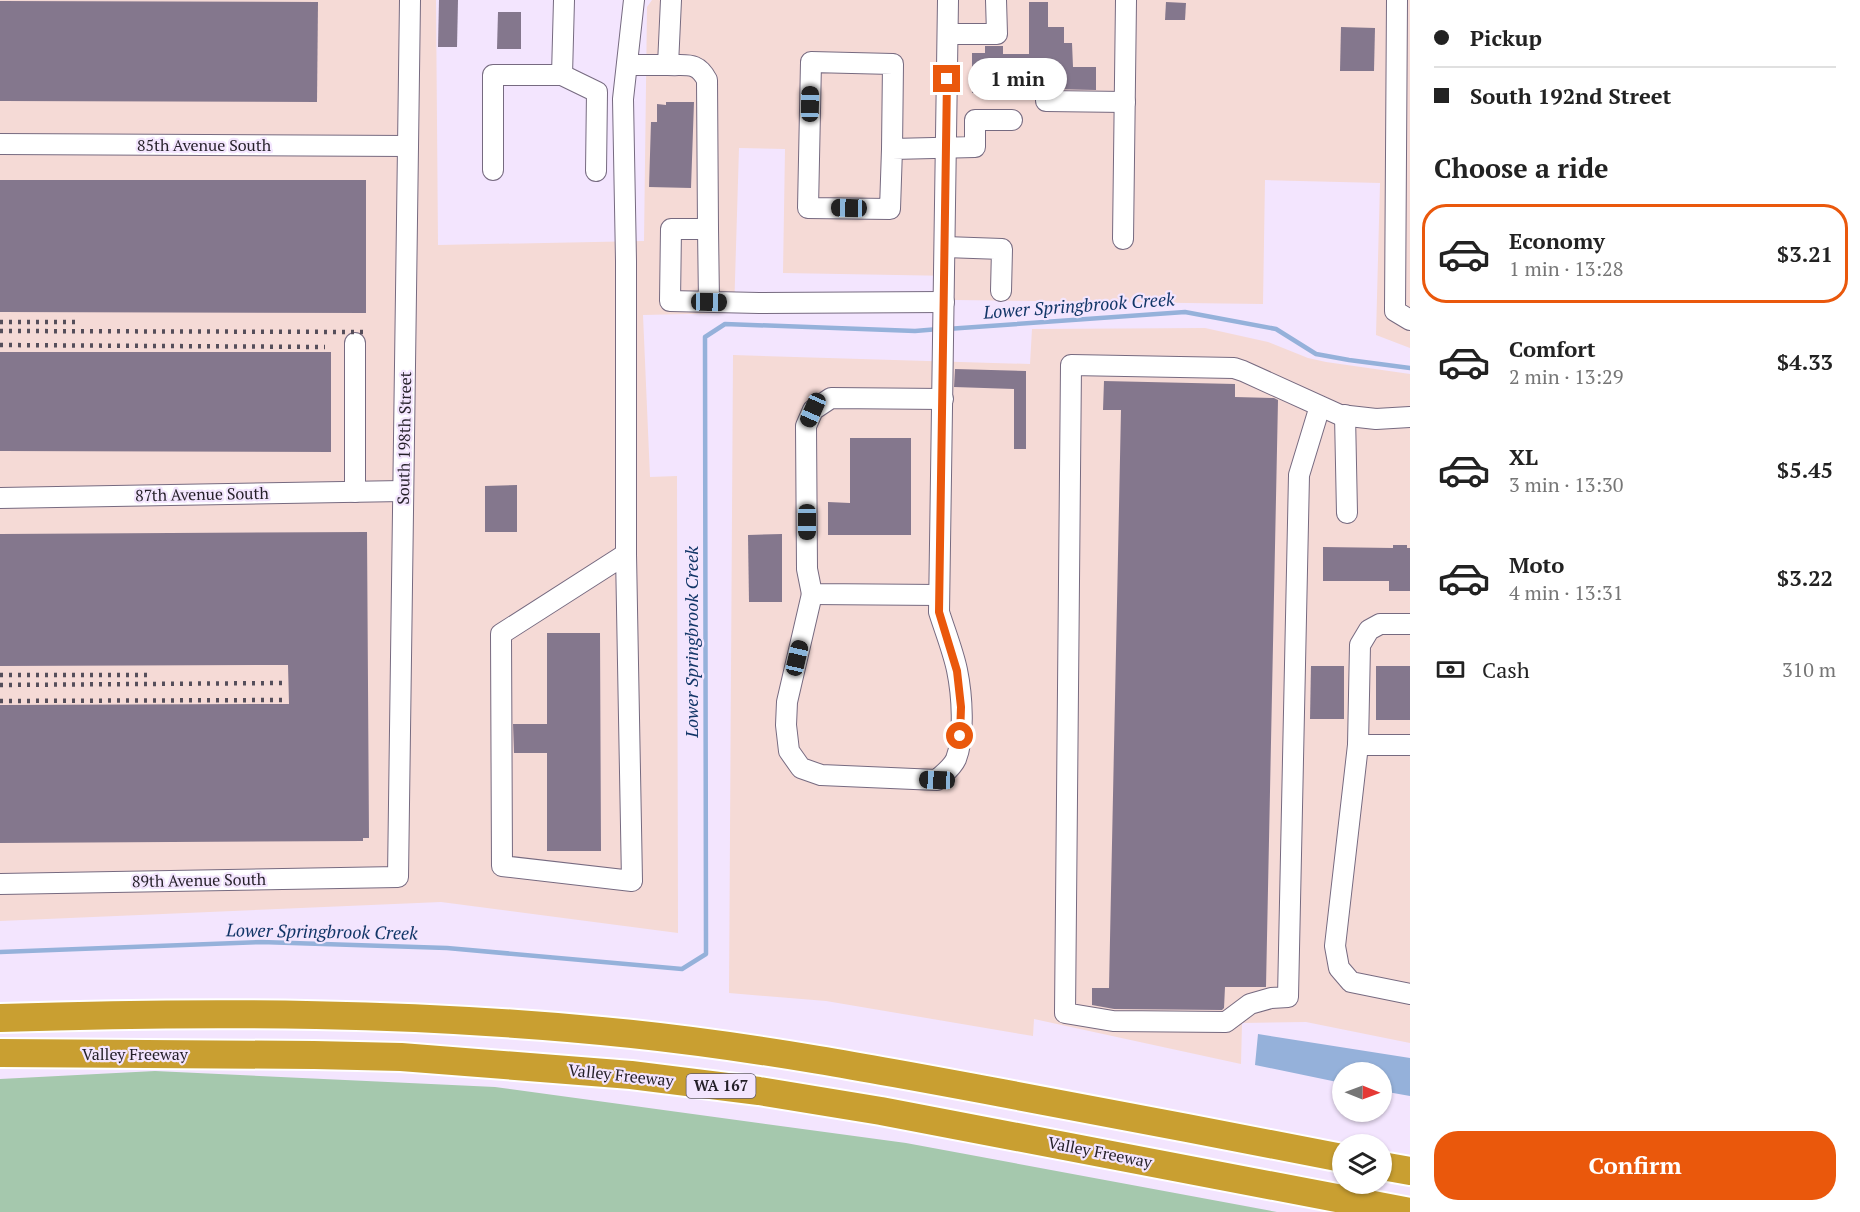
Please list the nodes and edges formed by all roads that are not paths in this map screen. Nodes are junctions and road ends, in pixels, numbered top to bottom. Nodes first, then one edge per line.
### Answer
1 (410, 0) edge
2 (564, 0) edge
3 (634, 0) edge
4 (671, 0) edge
5 (948, 0) edge
6 (996, 0) edge
7 (1126, 0) edge
8 (1397, 0) edge
9 (948, 34) junction
10 (668, 65) junction
11 (627, 66) junction
12 (562, 75) junction
13 (1046, 102) dead end
14 (1125, 102) junction
15 (1012, 120) dead end
16 (596, 141) junction
17 (624, 142) junction
18 (0, 144) edge
19 (408, 146) junction
20 (946, 147) junction
21 (892, 149) junction
22 (493, 170) dead end
23 (596, 171) dead end
24 (708, 229) junction
25 (1123, 239) dead end
26 (945, 247) junction
27 (1001, 291) dead end
28 (709, 302) junction
29 (944, 307) junction
30 (1410, 320) edge
31 (355, 343) dead end
32 (943, 399) junction
33 (1320, 406) junction
34 (1345, 415) junction
35 (1410, 417) edge
36 (403, 491) junction
37 (355, 492) junction
38 (0, 498) edge
39 (1347, 513) dead end
40 (626, 554) junction
41 (812, 594) junction
42 (939, 604) junction
43 (1410, 624) edge
44 (1358, 745) junction
45 (1410, 745) edge
46 (398, 877) joint
47 (0, 884) edge
48 (1410, 994) edge
49 (0, 1018) edge
50 (11, 1053) edge
51 (1332, 1156) edge
52 (1392, 1168) edge
53 (1410, 1171) edge
54 (1410, 1200) edge
55 (1410, 1212) edge

1 - 19 street, South 198th Street
2 - 12 street
3 - 11 street
4 - 10 street
5 - 9 street
6 - 9 street
7 - 14 street
8 - 30 street
9 - 20 street
10 - 11 street
10 - 24 street
11 - 17 street
12 - 16 street
12 - 22 street
13 - 14 street
14 - 25 street
15 - 20 street
16 - 17 street
16 - 23 street
17 - 40 street
18 - 19 street, 85th Avenue South
19 - 36 street, South 198th Street
20 - 21 street
20 - 26 street
21 - 21 street
24 - 28 street
24 - 28 street
26 - 27 street
26 - 29 street
28 - 29 street
29 - 32 street
31 - 37 street
32 - 41 street
32 - 42 street
33 - 33 street
33 - 34 street
34 - 35 street
34 - 39 street
36 - 37 street, 87th Avenue South
36 - 46 street, South 198th Street
37 - 38 street, 87th Avenue South
40 - 40 street
41 - 42 street
41 - 42 street
43 - 44 street
44 - 45 street
44 - 48 street
46 - 47 street, 89th Avenue South
49 - 51 highway, WA 167
50 - 54 highway
50 - 55 highway, Valley Freeway / WA 167
52 - 53 highway

